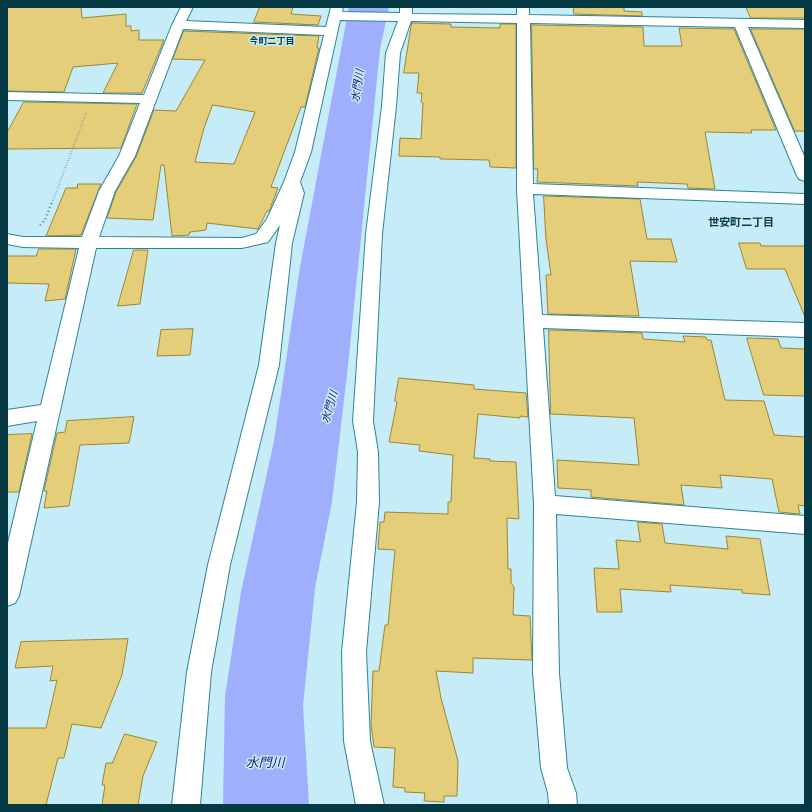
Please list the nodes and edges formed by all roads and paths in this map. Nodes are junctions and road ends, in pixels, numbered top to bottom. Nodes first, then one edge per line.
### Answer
1 (187, 7) edge
2 (339, 13) edge
3 (401, 13) edge
4 (523, 13) edge
5 (734, 19) junction
6 (805, 24) edge
7 (178, 25) junction
8 (332, 31) junction
9 (7, 96) edge
10 (92, 97) junction
11 (149, 98) junction
12 (805, 176) edge
13 (292, 182) junction
14 (525, 189) junction
15 (805, 199) edge
16 (15, 241) edge
17 (90, 242) junction
18 (533, 321) junction
19 (805, 330) edge
20 (51, 411) junction
21 (7, 418) edge
22 (545, 504) junction
23 (805, 526) edge
24 (7, 596) edge
25 (186, 805) edge
26 (370, 805) edge
27 (563, 805) edge

1 - 7 street
2 - 3 street
2 - 8 street
3 - 4 street
3 - 26 street
4 - 5 street
4 - 14 street
5 - 6 street
5 - 12 street
7 - 8 street
7 - 11 street
8 - 13 street
9 - 10 street
10 - 11 street
10 - 16 path
11 - 17 street
13 - 17 street
13 - 25 street
14 - 15 street
14 - 18 street
16 - 17 street
17 - 20 street
18 - 19 street
18 - 22 street
20 - 21 street
20 - 24 street
22 - 23 street
22 - 27 street

